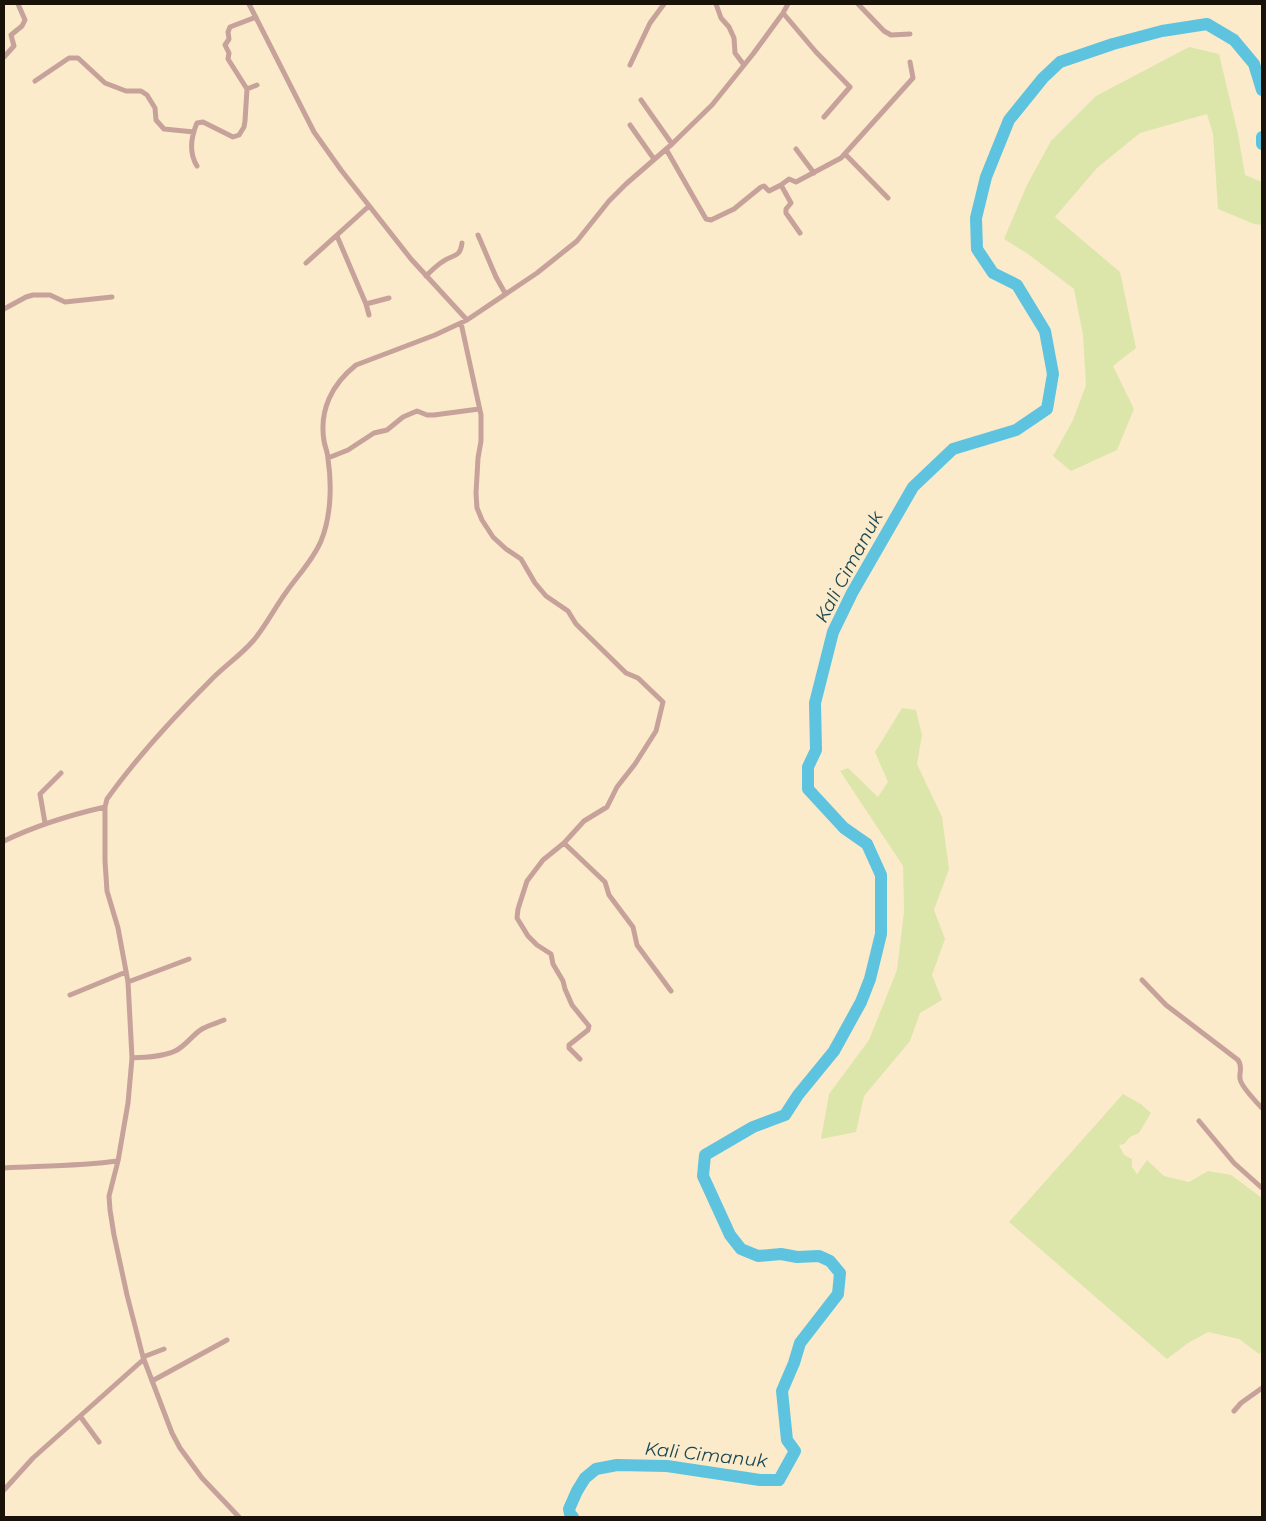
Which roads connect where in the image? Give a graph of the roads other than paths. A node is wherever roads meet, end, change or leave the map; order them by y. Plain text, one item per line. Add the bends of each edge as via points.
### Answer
1 (18, 4) edge
2 (249, 4) edge
3 (664, 4) edge
4 (716, 4) edge
5 (788, 4) edge
6 (858, 4) edge
7 (783, 13) junction
8 (256, 17) junction
9 (910, 34) dead end
10 (4, 57) edge
11 (910, 62) dead end
12 (630, 65) dead end
13 (744, 65) junction
14 (35, 81) dead end
15 (257, 85) dead end
16 (247, 90) junction
17 (641, 100) dead end
18 (824, 117) dead end
19 (630, 126) dead end
20 (194, 132) junction
21 (672, 144) junction
22 (666, 148) junction
23 (796, 149) dead end
24 (845, 154) junction
25 (654, 159) junction
26 (197, 166) dead end
27 (814, 173) junction
28 (781, 185) junction
29 (888, 198) dead end
30 (369, 206) junction
31 (800, 233) dead end
32 (478, 235) dead end
33 (337, 236) junction
34 (462, 243) dead end
35 (306, 263) dead end
36 (426, 276) junction
37 (505, 293) junction
38 (112, 297) dead end
39 (390, 298) dead end
40 (366, 304) junction
41 (4, 309) edge
42 (369, 315) dead end
43 (467, 320) junction
44 (461, 323) junction
45 (480, 409) junction
46 (328, 458) junction
47 (61, 773) dead end
48 (105, 807) junction
49 (45, 823) junction
50 (4, 841) edge
51 (564, 843) junction
52 (189, 959) dead end
53 (126, 972) junction
54 (1142, 980) dead end
55 (128, 982) junction
56 (671, 991) dead end
57 (70, 994) dead end
58 (224, 1020) dead end
59 (132, 1058) junction
60 (580, 1059) dead end
61 (1262, 1108) edge
62 (1199, 1121) dead end
63 (118, 1161) junction
64 (4, 1168) edge
65 (1262, 1188) edge
66 (227, 1340) dead end
67 (164, 1348) dead end
68 (143, 1356) junction
69 (152, 1381) junction
70 (1262, 1388) edge
71 (1234, 1411) dead end
72 (80, 1416) junction
73 (98, 1442) dead end
74 (4, 1490) edge
75 (239, 1517) edge

1 - 10 street via 25,17 24,23 12,33 14,46
2 - 8 street
3 - 12 street via 650,23
4 - 13 street via 734,38 735,54
5 - 7 street
6 - 9 street via 884,31 891,35
7 - 13 street
7 - 18 street via 850,87
8 - 16 street via 230,27 230,39 225,45 230,53 228,59
8 - 30 street via 314,132
11 - 24 street via 913,78
13 - 21 street via 712,105
14 - 20 street via 69,58 78,58 104,83 147,95 155,108 156,120 164,129
15 - 16 street
16 - 20 street via 244,127 238,135 226,135 201,121
17 - 21 street
19 - 25 street
20 - 26 street via 191,152
21 - 22 street
22 - 25 street
22 - 28 street via 709,220 734,208 761,187 769,191
23 - 27 street
24 - 27 street
24 - 29 street
25 - 37 street via 609,201 577,241
27 - 28 street via 796,182 789,179
28 - 31 street via 791,203 786,213
30 - 33 street
30 - 36 street
32 - 37 street
33 - 35 street
33 - 40 street
34 - 36 street via 457,255 444,260
36 - 43 street
37 - 43 street
38 - 41 street via 65,302 50,295 33,295
39 - 40 street
40 - 42 street
43 - 44 street
44 - 45 street
44 - 46 street via 356,365 348,372 326,405 323,426
45 - 46 street via 427,415 417,411 387,430 374,433 348,450
45 - 51 street via 482,426 476,493 479,513 493,537 521,559 541,591 565,608 626,673 638,678 662,700 663,708 656,731 617,786 607,807 584,821
46 - 48 street via 330,491 326,522 315,555 254,640 160,733 107,799
47 - 49 street via 40,794
48 - 49 street
48 - 53 street via 107,890
49 - 50 street
51 - 56 street via 605,882 609,895 633,927 638,945
51 - 60 street via 543,860 527,881 517,918 537,946 551,954 572,1005 589,1026 569,1045
52 - 55 street
53 - 55 street
53 - 57 street
54 - 61 street via 1166,1005 1238,1060 1242,1084
55 - 59 street
58 - 59 street via 202,1029 173,1052
59 - 63 street
62 - 65 street via 1234,1163
63 - 64 street
63 - 68 street via 109,1196 110,1210
66 - 69 street
67 - 68 street
68 - 69 street
68 - 72 street
69 - 75 street via 180,1448 202,1478
70 - 71 street via 1241,1402
72 - 73 street
72 - 74 street via 33,1458

